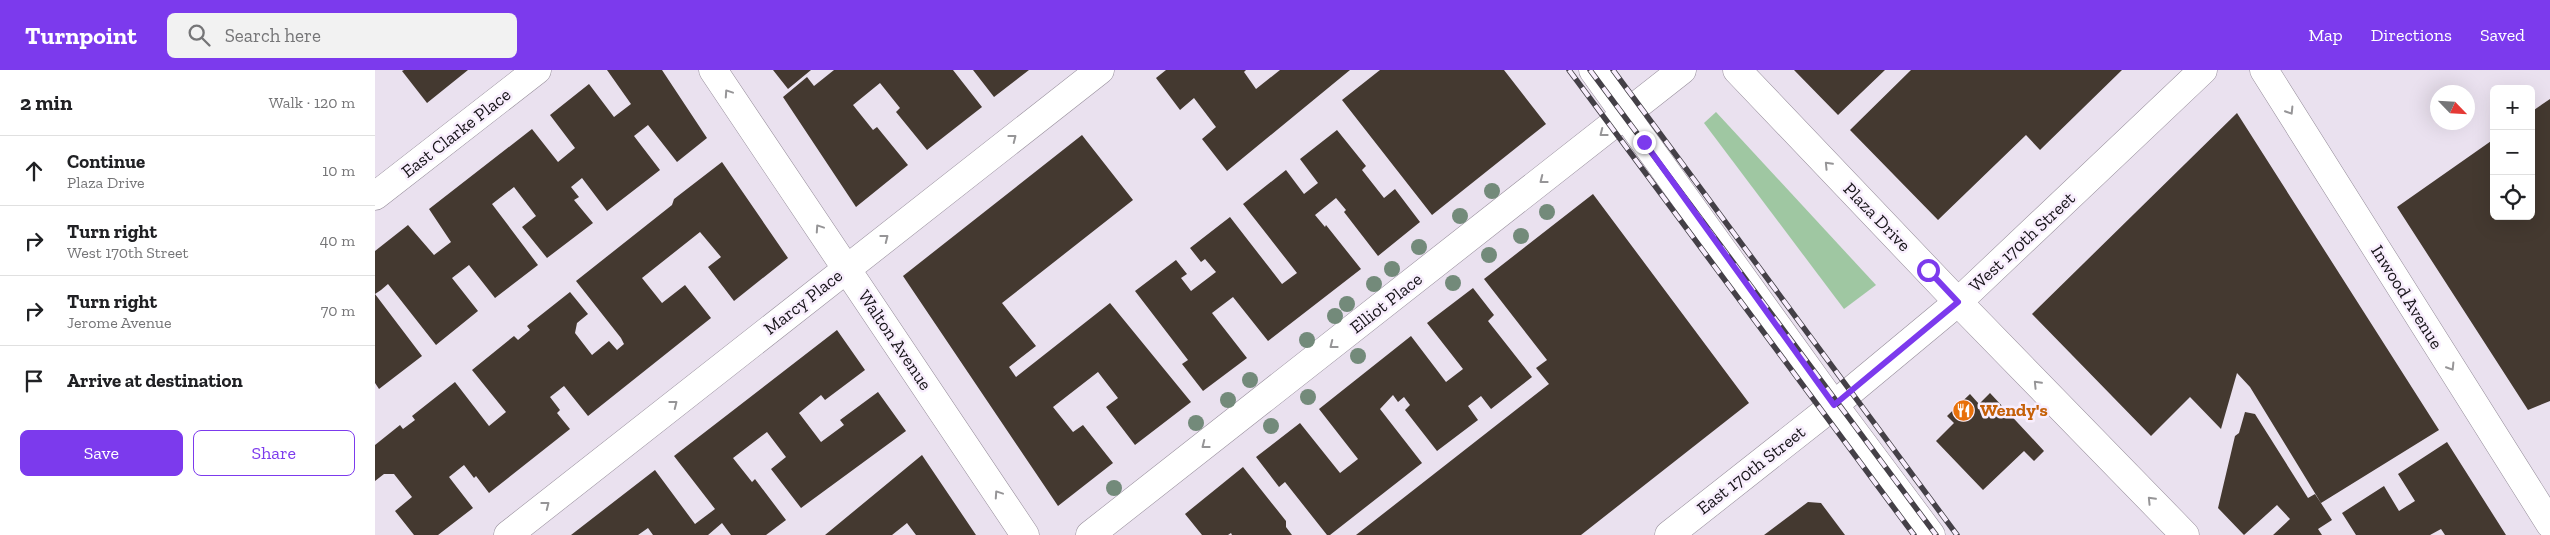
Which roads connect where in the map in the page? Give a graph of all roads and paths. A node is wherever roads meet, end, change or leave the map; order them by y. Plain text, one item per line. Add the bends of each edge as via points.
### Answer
1 (537, 70) edge
2 (713, 70) edge
3 (1100, 70) edge
4 (1593, 70) edge
5 (1682, 70) edge
6 (1737, 70) edge
7 (2203, 70) edge
8 (2264, 70) edge
9 (1626, 115) junction
10 (375, 196) edge
11 (847, 268) junction
12 (1958, 302) junction
13 (1834, 405) junction
14 (2550, 524) edge
15 (508, 535) edge
16 (1025, 535) edge
17 (1090, 535) edge
18 (1669, 535) edge
19 (1931, 535) edge
20 (2185, 535) edge

1 - 10 street, East Clarke Place
11 -> 2 street, Walton Avenue
11 -> 3 street, Marcy Place
4 - 9 street
5 - 9 street, Elliot Place
12 -> 6 street, Plaza Drive
7 - 12 street, West 170th Street
8 -> 14 street, Inwood Avenue
9 - 13 street
9 -> 17 street, Elliot Place
15 -> 11 street, Marcy Place
16 -> 11 street, Walton Avenue
12 - 13 street, West 170th Street
20 -> 12 street, Plaza Drive
13 - 18 street, East 170th Street
13 - 19 street

